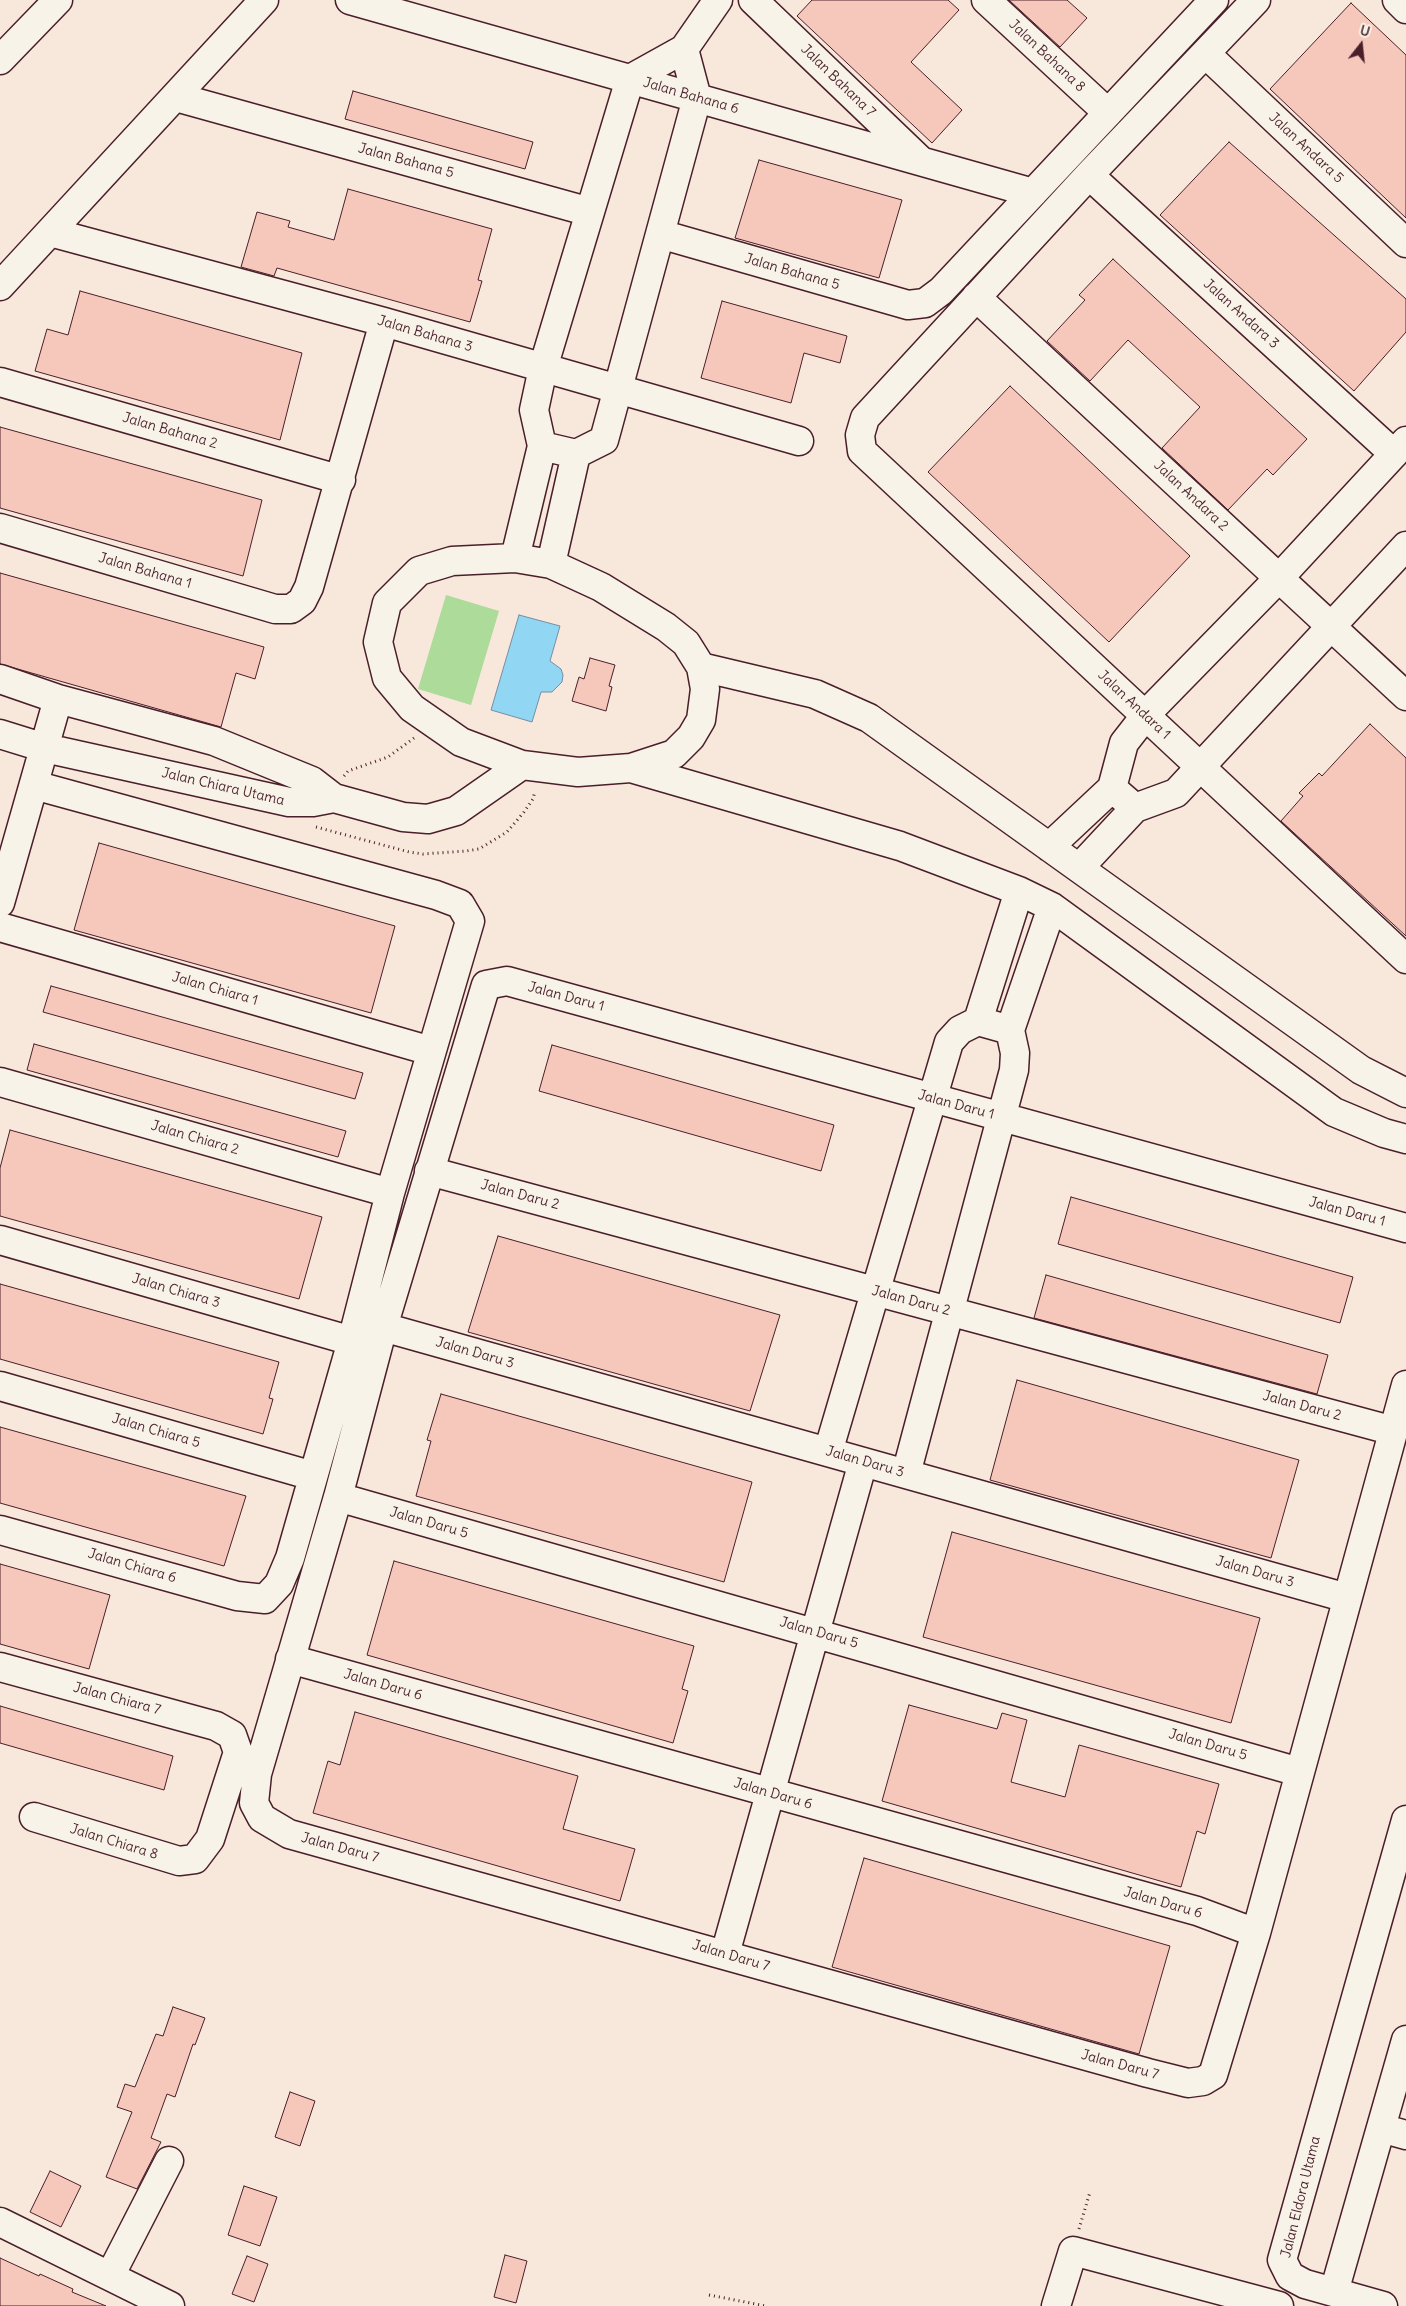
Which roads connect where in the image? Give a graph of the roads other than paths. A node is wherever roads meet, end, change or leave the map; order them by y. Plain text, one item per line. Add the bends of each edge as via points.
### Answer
1 (58, 0) edge
2 (264, 0) edge
3 (350, 0) edge
4 (718, 0) edge
5 (753, 0) edge
6 (986, 0) edge
7 (1256, 0) edge
8 (1397, 0) edge
9 (1199, 6) edge
10 (1406, 9) edge
11 (684, 49) junction
12 (1206, 54) junction
13 (0, 60) edge
14 (630, 79) junction
15 (176, 97) junction
16 (697, 98) junction
17 (1108, 113) junction
18 (922, 162) junction
19 (1089, 175) junction
20 (1033, 193) junction
21 (590, 212) junction
22 (50, 232) junction
23 (660, 234) junction
24 (1406, 242) edge
25 (0, 286) edge
26 (976, 297) junction
27 (384, 322) junction
28 (544, 368) junction
29 (0, 382) edge
30 (618, 389) junction
31 (799, 441) dead end
32 (542, 446) junction
33 (1400, 447) edge
34 (576, 454) junction
35 (341, 480) junction
36 (0, 528) edge
37 (1406, 546) edge
38 (515, 558) junction
39 (550, 564) junction
40 (1279, 578) junction
41 (1331, 626) junction
42 (701, 667) junction
43 (0, 679) edge
44 (1406, 696) edge
45 (58, 699) junction
46 (1146, 716) junction
47 (0, 734) edge
48 (45, 748) junction
49 (247, 754) junction
50 (522, 765) junction
51 (1200, 767) junction
52 (631, 768) junction
53 (34, 785) junction
54 (233, 788) junction
55 (1112, 788) junction
56 (334, 798) junction
57 (1135, 808) junction
58 (1049, 847) junction
59 (1080, 868) junction
60 (1019, 891) junction
61 (0, 903) edge
62 (1052, 907) junction
63 (0, 927) edge
64 (1406, 959) edge
65 (978, 1020) junction
66 (1010, 1030) junction
67 (431, 1051) junction
68 (0, 1082) edge
69 (1406, 1093) edge
70 (932, 1098) junction
71 (1002, 1117) junction
72 (1406, 1139) edge
73 (429, 1171) junction
74 (390, 1193) junction
75 (1406, 1228) edge
76 (0, 1240) edge
77 (876, 1291) junction
78 (950, 1311) junction
79 (383, 1327) junction
80 (352, 1341) junction
81 (1406, 1385) edge
82 (0, 1386) edge
83 (1394, 1430) junction
84 (828, 1452) junction
85 (863, 1462) junction
86 (906, 1474) junction
87 (313, 1476) junction
88 (338, 1497) junction
89 (0, 1530) edge
90 (1347, 1598) junction
91 (815, 1632) junction
92 (290, 1659) junction
93 (0, 1668) edge
94 (1299, 1772) junction
95 (770, 1793) junction
96 (34, 1818) dead end
97 (1406, 1820) edge
98 (195, 1859) joint
99 (1256, 1933) junction
100 (724, 1954) junction
101 (1406, 2040) edge
102 (1393, 2131) edge
103 (169, 2161) dead end
104 (0, 2222) edge
105 (110, 2276) junction
106 (1334, 2292) junction
107 (170, 2306) edge
108 (1056, 2306) edge
109 (1279, 2306) edge
110 (1384, 2306) edge

1 - 13 street
2 - 15 street
3 - 14 street, Jalan Bahana 6
4 - 11 street
5 - 18 street, Jalan Bahana 7
6 - 17 street, Jalan Bahana 8
7 - 12 street
8 - 10 street
9 - 17 street
11 - 14 street
11 - 16 street
12 - 19 street
12 - 24 street, Jalan Andara 5
14 - 16 street, Jalan Bahana 6
14 - 21 street
15 - 21 street, Jalan Bahana 5
15 - 22 street
16 - 18 street, Jalan Bahana 6
16 - 23 street
17 - 20 street
18 - 20 street, Jalan Bahana 6
19 - 26 street
19 - 33 street, Jalan Andara 3
20 - 23 street, Jalan Bahana 5 via 941,291 926,303 908,305
21 - 28 street
22 - 25 street
22 - 27 street, Jalan Bahana 3
23 - 30 street
26 - 40 street, Jalan Andara 2
26 - 46 street, Jalan Andara 1 via 864,418 860,435 862,451
27 - 28 street, Jalan Bahana 3
27 - 35 street
28 - 30 street, Jalan Bahana 3
28 - 32 street via 534,410
29 - 35 street, Jalan Bahana 2
30 - 31 street, Jalan Bahana 3
30 - 34 street via 604,440
32 - 34 street
32 - 38 street
33 - 40 street
34 - 39 street
35 - 36 street, Jalan Bahana 1 via 309,587 302,600 291,608 275,609
37 - 41 street
38 - 39 street
38 - 50 street via 452,561 419,571 388,603 378,642 387,678 412,708 461,742
39 - 42 street via 601,587 666,627 686,643
40 - 41 street, Jalan Andara 2
40 - 46 street
41 - 44 street, Jalan Andara 2
41 - 51 street
42 - 52 street via 706,689 701,720 691,737 674,754
42 - 58 street via 815,694 869,718
43 - 45 street
45 - 48 street
45 - 49 street via 214,741
46 - 51 street, Jalan Andara 1
46 - 55 street via 1124,743
47 - 48 street, Jalan Chiara Utama
48 - 53 street
48 - 54 street, Jalan Chiara Utama
49 - 54 street via 249,772 246,780
49 - 56 street via 312,781
50 - 52 street via 578,772
50 - 56 street via 456,811 428,819 403,816
51 - 57 street via 1176,792
51 - 64 street, Jalan Andara 1
52 - 60 street via 900,846
53 - 61 street
53 - 67 street via 460,904 470,922
54 - 56 street, Jalan Chiara Utama via 289,802
55 - 57 street
55 - 58 street
57 - 59 street
58 - 59 street
59 - 69 street via 1361,1070
60 - 62 street
60 - 65 street
62 - 66 street
62 - 72 street via 1334,1112
63 - 67 street, Jalan Chiara 1
65 - 66 street
65 - 70 street via 960,1030 949,1042
66 - 71 street via 1015,1053 1014,1070
67 - 74 street
68 - 74 street, Jalan Chiara 2
70 - 71 street, Jalan Daru 1
70 - 73 street, Jalan Daru 1 via 507,981 486,985
70 - 77 street
71 - 75 street, Jalan Daru 1
71 - 78 street
73 - 77 street, Jalan Daru 2
73 - 79 street
74 - 80 street
76 - 80 street, Jalan Chiara 3
77 - 78 street, Jalan Daru 2
77 - 84 street
78 - 83 street, Jalan Daru 2
78 - 86 street
79 - 84 street, Jalan Daru 3
79 - 88 street
80 - 87 street
81 - 83 street
82 - 87 street, Jalan Chiara 5
83 - 90 street
84 - 85 street, Jalan Daru 3
85 - 86 street, Jalan Daru 3
85 - 91 street
86 - 90 street, Jalan Daru 3
87 - 89 street, Jalan Chiara 6 via 290,1558 279,1584 265,1599 237,1596
88 - 91 street, Jalan Daru 5
88 - 92 street
90 - 94 street
91 - 94 street, Jalan Daru 5
91 - 95 street
92 - 95 street, Jalan Daru 6
92 - 100 street, Jalan Daru 7 via 258,1774 254,1803 262,1818 289,1834
93 - 98 street, Jalan Chiara 7 via 216,1726 232,1735 238,1752 210,1839
94 - 99 street
95 - 99 street, Jalan Daru 6 via 1197,1912
95 - 100 street
96 - 98 street, Jalan Chiara 8 via 179,1861
97 - 106 street, Jalan Eldora Utama via 1282,2260 1290,2276 1304,2284
99 - 100 street, Jalan Daru 7 via 1213,2075 1188,2083
101 - 102 street
102 - 106 street
103 - 105 street
104 - 105 street
105 - 107 street
106 - 110 street, Jalan Eldora Utama
108 - 109 street via 1073,2251

